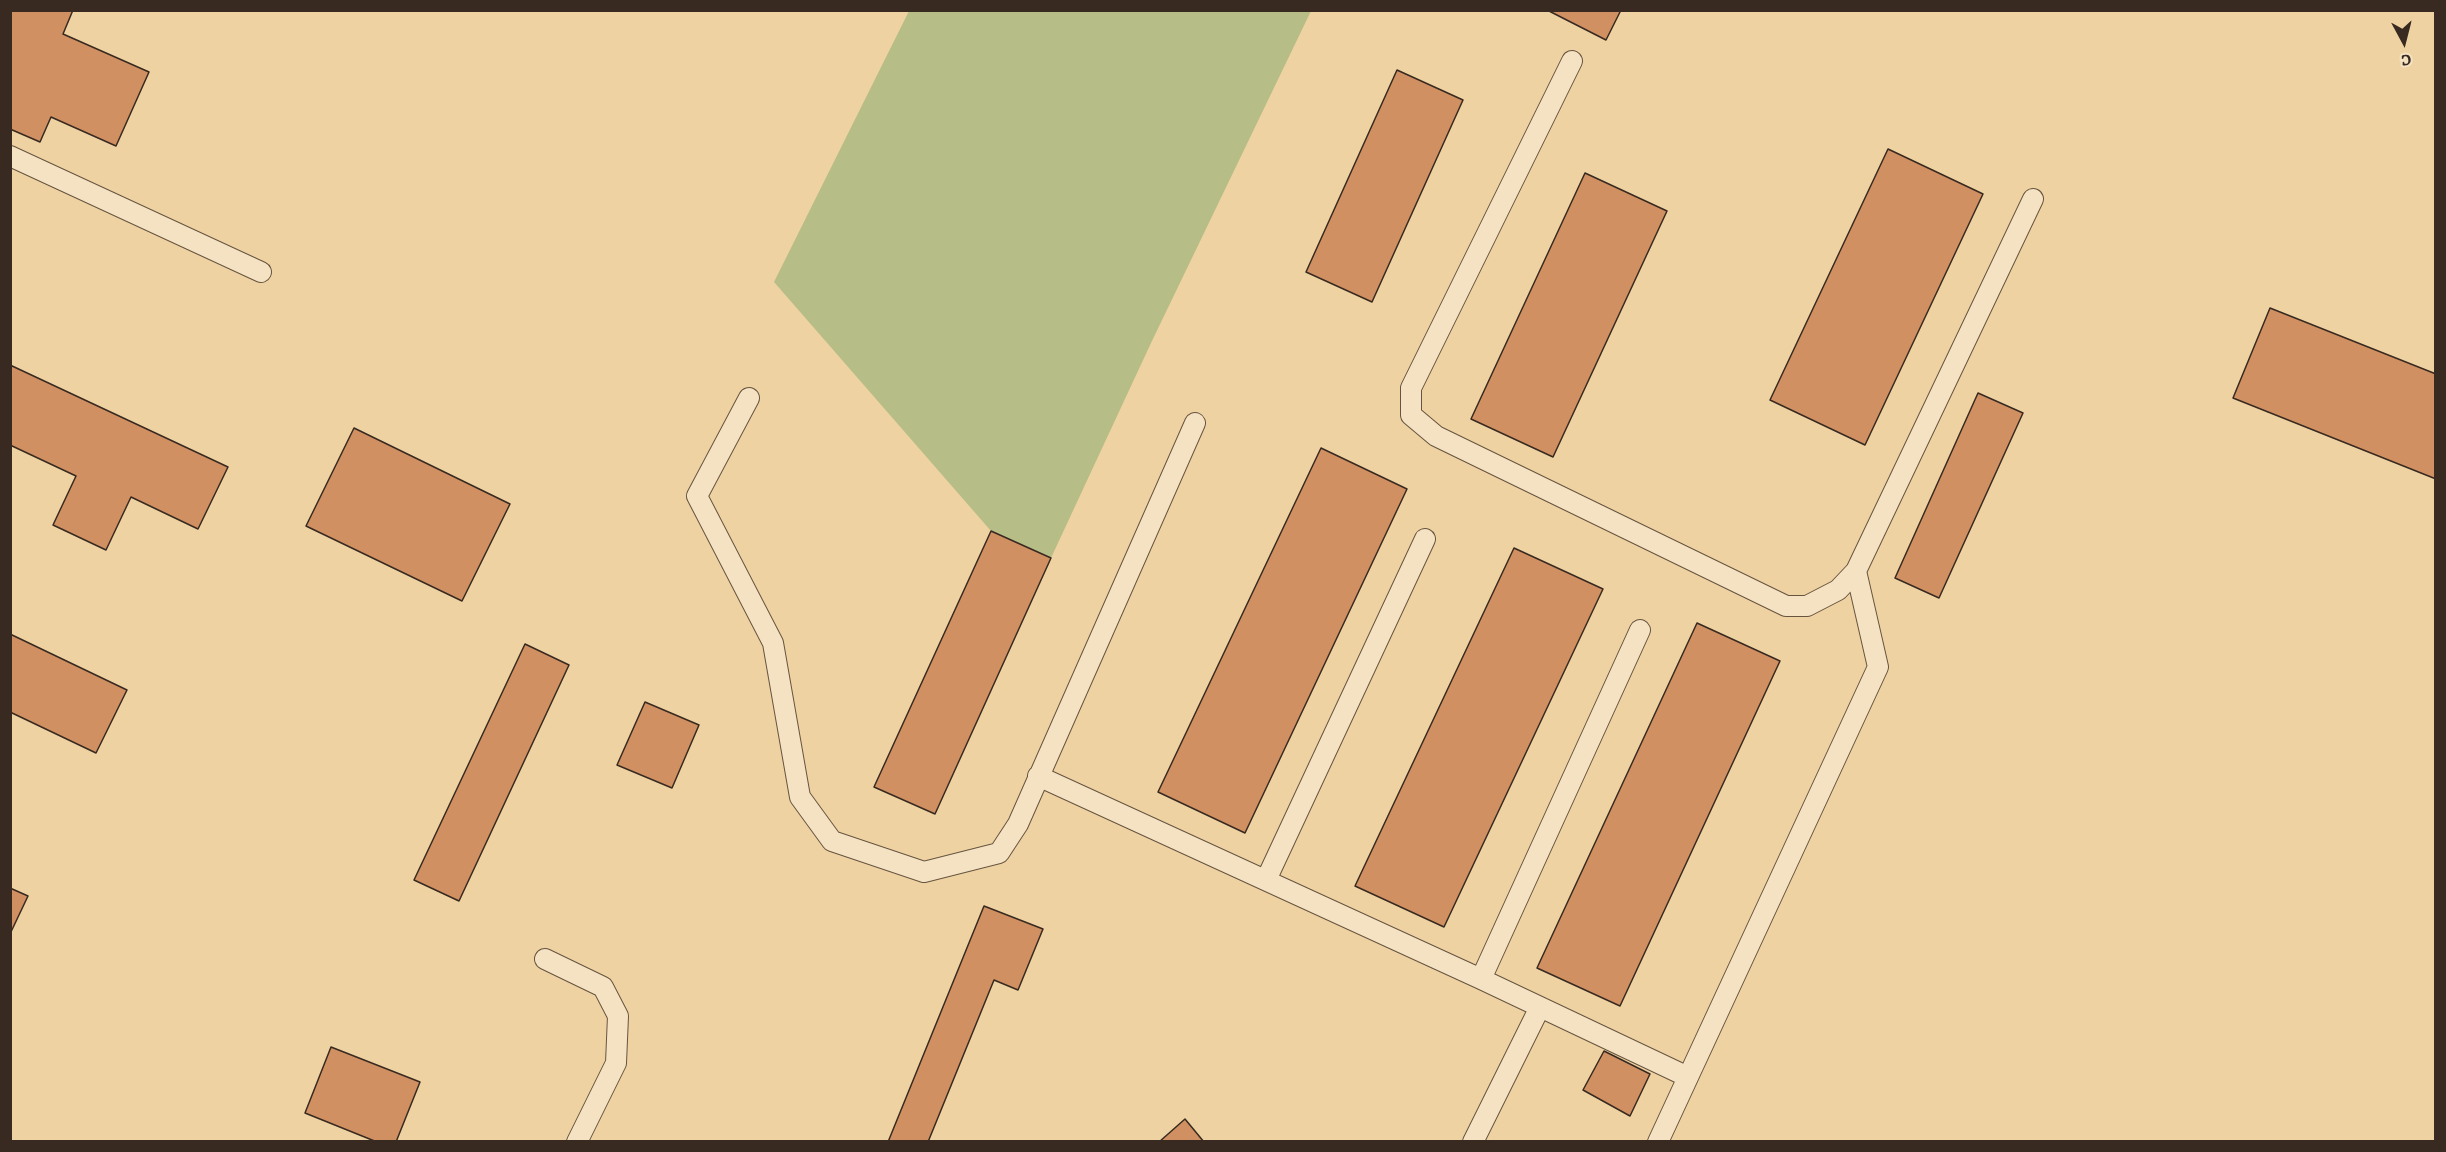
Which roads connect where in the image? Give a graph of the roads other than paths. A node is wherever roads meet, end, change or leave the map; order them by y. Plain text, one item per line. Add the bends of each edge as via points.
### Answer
1 (1572, 61) dead end
2 (10, 156) edge
3 (2033, 199) dead end
4 (261, 272) dead end
5 (749, 398) dead end
6 (1195, 423) dead end
7 (1425, 539) dead end
8 (1856, 571) junction
9 (1640, 630) dead end
10 (1038, 776) junction
11 (1266, 880) junction
12 (544, 958) dead end
13 (1481, 979) junction
14 (1540, 1007) junction
15 (1688, 1077) junction
16 (576, 1142) edge
17 (1473, 1142) edge
18 (1658, 1142) edge

1 - 8 lane via 1411,388 1411,415 1436,436 1786,606 1807,606 1838,590
2 - 4 lane
3 - 8 lane
5 - 10 lane via 697,496 773,643 800,797 832,841 924,872 999,853 1018,824
6 - 10 lane
7 - 11 lane
8 - 15 lane via 1878,667
9 - 13 lane
10 - 11 lane
11 - 13 lane
12 - 16 lane via 603,987 618,1016 616,1063
13 - 14 lane
14 - 15 lane
14 - 17 lane
15 - 18 lane

